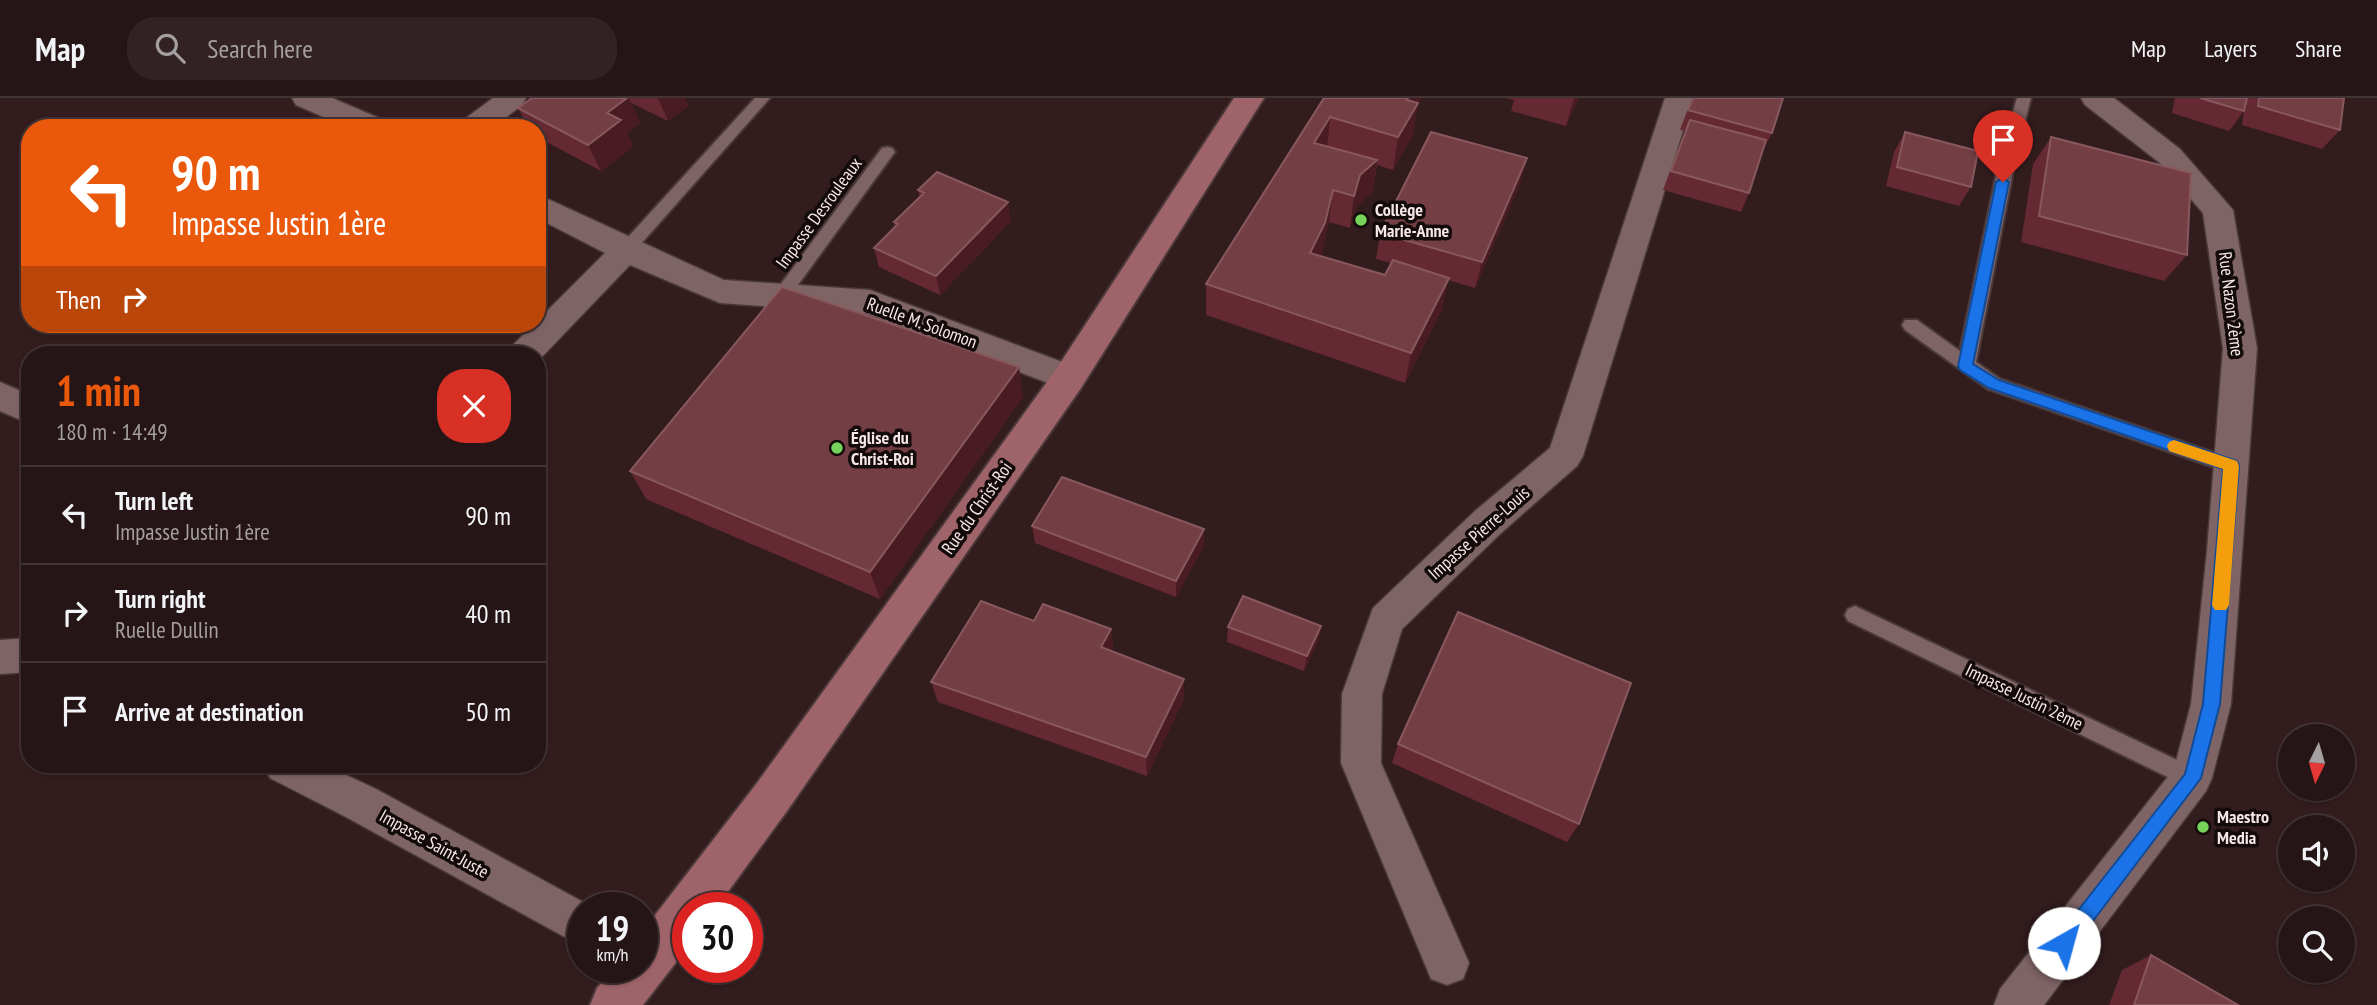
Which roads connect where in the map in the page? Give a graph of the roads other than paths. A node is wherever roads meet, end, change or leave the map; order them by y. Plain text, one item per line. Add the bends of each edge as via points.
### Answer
1 (306, 98) edge
2 (512, 98) edge
3 (763, 98) edge
4 (1249, 98) edge
5 (1679, 98) edge
6 (2024, 98) edge
7 (2095, 98) edge
8 (355, 119) edge
9 (484, 119) edge
10 (887, 152) dead end
11 (546, 210) edge
12 (626, 250) junction
13 (781, 296) junction
14 (1911, 325) dead end
15 (546, 332) edge
16 (545, 333) edge
17 (533, 346) edge
18 (1966, 366) junction
19 (1069, 377) junction
20 (0, 395) edge
21 (21, 406) edge
22 (2231, 466) junction
23 (1855, 615) dead end
24 (21, 656) edge
25 (0, 657) edge
26 (300, 773) edge
27 (2192, 778) junction
28 (701, 892) edge
29 (567, 917) edge
30 (672, 928) edge
31 (658, 945) edge
32 (1447, 963) dead end
33 (629, 983) edge
34 (614, 1005) edge
35 (2016, 1005) edge

1 - 8 street
2 - 9 street
3 - 12 lane
4 - 19 street, Rue du Christ-Roi
5 - 32 street, Impasse Pierre-Louis via 1565,456 1386,620 1363,694 1361,762
6 - 18 lane
7 - 22 street, Rue Nazon 2ème via 2170,156 2218,210 2240,348
10 - 13 lane, Impasse Desrouleaux
11 - 12 street, Ruelle M. Solomon
12 - 13 street, Ruelle M. Solomon via 720,291
12 - 15 street
13 - 19 street, Ruelle M. Solomon via 870,302
14 - 18 lane
16 - 17 street
18 - 22 lane via 1994,384
19 - 28 street, Rue du Christ-Roi
20 - 21 street
22 - 27 street, Rue Nazon 2ème via 2211,704
23 - 27 lane, Impasse Justin 2ème
24 - 25 street
26 - 29 street, Impasse Saint-Juste
27 - 35 street, Rue Nazon 2ème
30 - 31 street, Rue du Christ-Roi
33 - 34 street, Rue du Christ-Roi

